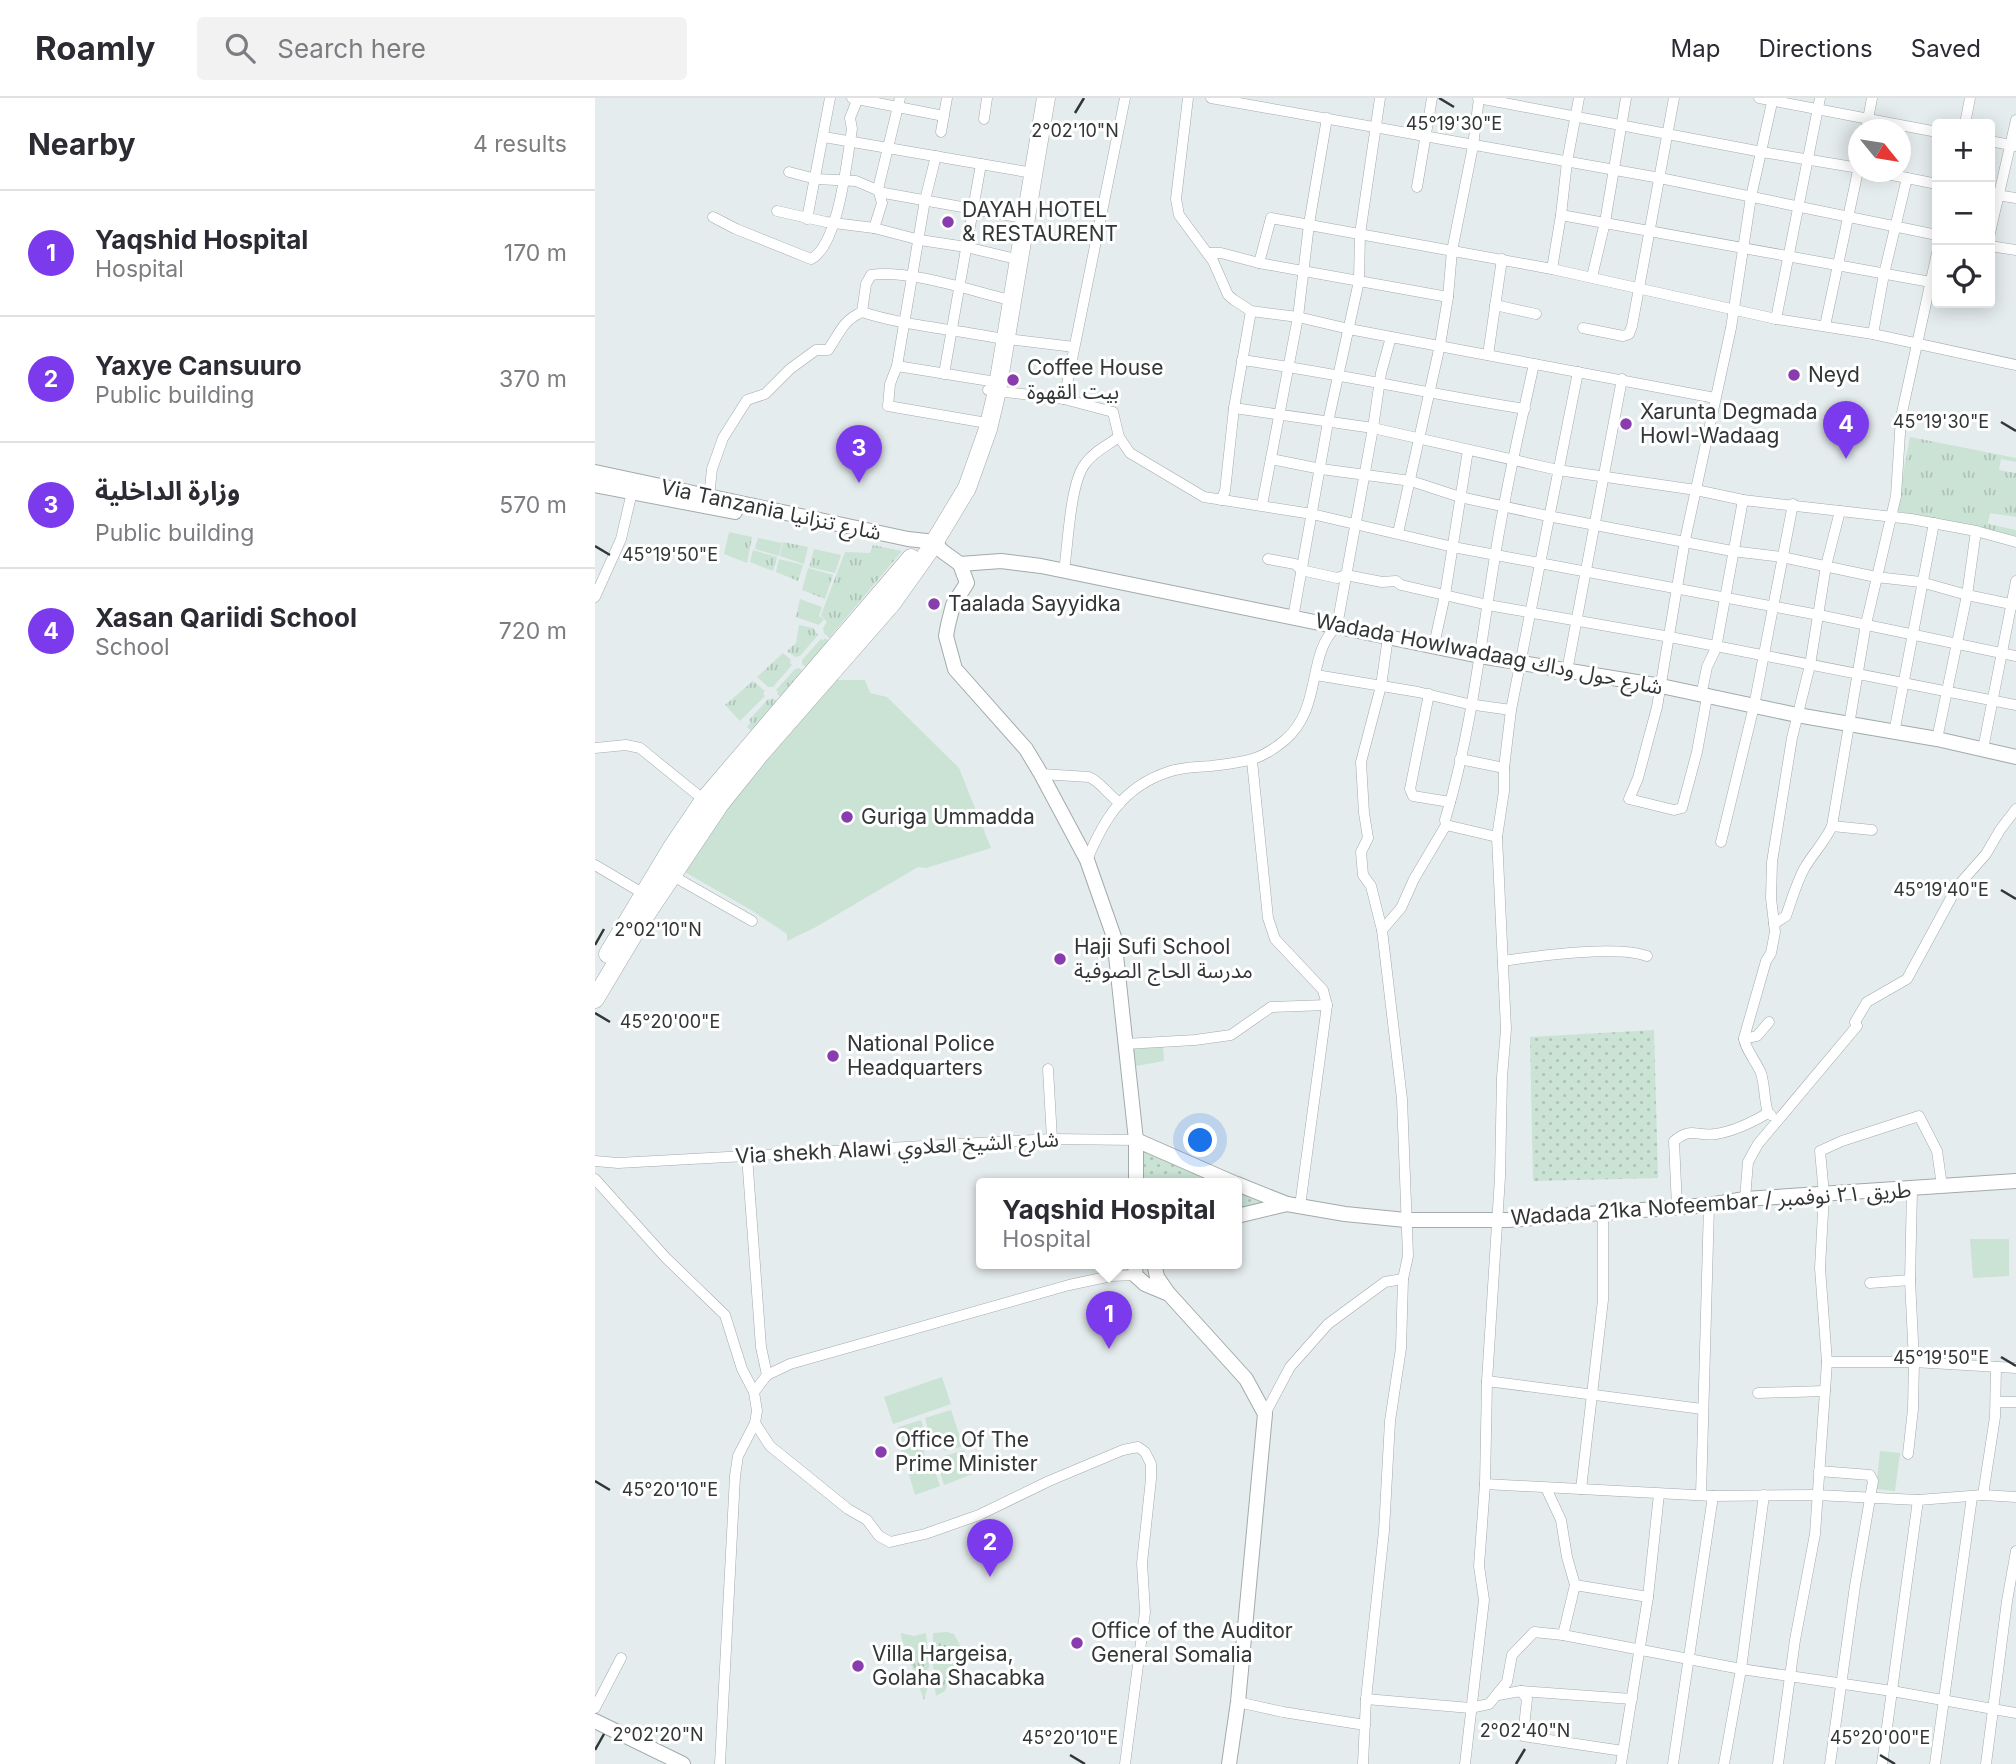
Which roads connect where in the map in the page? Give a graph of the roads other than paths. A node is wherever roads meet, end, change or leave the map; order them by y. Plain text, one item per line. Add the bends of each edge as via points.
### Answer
1 (830, 98) edge
2 (856, 98) edge
3 (947, 98) edge
4 (988, 98) edge
5 (1038, 98) edge
6 (1046, 98) edge
7 (1125, 98) edge
8 (1188, 98) edge
9 (1211, 98) edge
10 (1285, 98) edge
11 (1380, 98) edge
12 (1432, 98) edge
13 (1478, 98) edge
14 (1579, 98) edge
15 (1626, 98) edge
16 (1674, 98) edge
17 (1759, 98) edge
18 (1820, 98) edge
19 (1872, 98) edge
20 (1970, 98) edge
21 (1773, 99) edge
22 (899, 102) edge
23 (1818, 110) junction
24 (1283, 111) junction
25 (944, 116) junction
26 (1577, 116) junction
27 (1327, 118) junction
28 (984, 119) dead end
29 (1848, 119) edge
30 (1868, 119) edge
31 (1966, 119) edge
32 (2016, 120) edge
33 (1621, 124) junction
34 (1376, 127) junction
35 (1911, 129) edge
36 (941, 132) dead end
37 (1932, 132) edge
38 (1668, 133) junction
39 (1426, 135) junction
40 (824, 137) junction
41 (1995, 142) edge
42 (849, 143) junction
43 (1473, 146) junction
44 (2014, 146) edge
45 (888, 148) junction
46 (1762, 152) junction
47 (936, 156) junction
48 (1809, 159) junction
49 (1567, 162) junction
50 (981, 164) junction
51 (1848, 165) edge
52 (1612, 170) junction
53 (789, 172) dead end
54 (1030, 173) junction
55 (1660, 178) junction
56 (816, 179) junction
57 (1911, 179) edge
58 (842, 181) junction
59 (1855, 182) edge
60 (1906, 182) edge
61 (1932, 183) edge
62 (1417, 187) dead end
63 (878, 189) junction
64 (1995, 190) edge
65 (1995, 195) edge
66 (1751, 197) junction
67 (2016, 198) edge
68 (925, 201) junction
69 (1798, 207) junction
70 (973, 210) junction
71 (777, 211) dead end
72 (1561, 215) junction
73 (713, 217) dead end
74 (1018, 217) junction
75 (1847, 218) junction
76 (807, 219) junction
77 (834, 222) junction
78 (1605, 222) junction
79 (1309, 224) junction
80 (1895, 227) junction
81 (874, 229) junction
82 (1650, 231) junction
83 (1360, 234) junction
84 (1932, 234) edge
85 (920, 240) junction
86 (966, 247) junction
87 (1995, 247) edge
88 (1744, 248) junction
89 (2016, 250) edge
90 (1452, 251) junction
91 (1208, 253) junction
92 (1788, 257) junction
93 (1012, 258) junction
94 (1502, 259) junction
95 (1259, 263) junction
96 (1836, 265) junction
97 (1552, 269) junction
98 (1305, 270) junction
99 (1884, 274) junction
100 (1592, 277) junction
101 (913, 278) junction
102 (1359, 281) junction
103 (1932, 283) edge
104 (959, 288) junction
105 (1639, 288) junction
106 (1932, 290) edge
107 (1448, 297) junction
108 (1006, 299) junction
109 (1495, 305) junction
110 (1733, 308) junction
111 (1251, 311) junction
112 (862, 312) junction
113 (1536, 314) dead end
114 (1298, 317) junction
115 (1776, 319) junction
116 (905, 322) junction
117 (1825, 326) junction
118 (952, 328) junction
119 (1583, 328) dead end
120 (1349, 329) junction
121 (1873, 334) junction
122 (1391, 337) junction
123 (1002, 338) junction
124 (1440, 345) junction
125 (1916, 345) junction
126 (1074, 347) junction
127 (1488, 355) junction
128 (1242, 360) junction
129 (2015, 361) edge
130 (1534, 364) junction
131 (897, 366) junction
132 (1290, 367) junction
133 (1578, 372) junction
134 (944, 374) junction
135 (1339, 378) junction
136 (1622, 379) junction
137 (1380, 384) junction
138 (991, 387) junction
139 (1430, 394) junction
140 (1715, 398) junction
141 (1064, 399) junction
142 (1234, 408) junction
143 (1525, 409) junction
144 (1280, 413) junction
145 (981, 422) junction
146 (1328, 422) junction
147 (1373, 428) junction
148 (1119, 437) junction
149 (1420, 438) junction
150 (1468, 450) junction
151 (1271, 459) junction
152 (1513, 460) junction
153 (1321, 469) junction
154 (1558, 470) junction
155 (595, 472) edge
156 (1365, 474) junction
157 (1604, 477) junction
158 (1411, 481) junction
159 (595, 485) edge
160 (1696, 490) junction
161 (632, 492) junction
162 (709, 496) junction
163 (685, 497) junction
164 (1460, 497) junction
165 (1221, 500) junction
166 (1743, 500) junction
167 (1793, 504) junction
168 (1262, 505) junction
169 (1504, 505) junction
170 (1840, 511) junction
171 (1312, 514) junction
172 (1548, 516) junction
173 (1890, 516) junction
174 (1355, 523) junction
175 (1934, 523) junction
176 (1595, 524) junction
177 (1976, 531) junction
178 (1398, 533) junction
179 (1685, 540) junction
180 (2016, 542) edge
181 (930, 547) junction
182 (1453, 547) junction
183 (1733, 551) junction
184 (1496, 555) junction
185 (1782, 557) junction
186 (1268, 559) dead end
187 (960, 564) junction
188 (1539, 564) junction
189 (1826, 566) junction
190 (1301, 570) junction
191 (1064, 571) junction
192 (1587, 572) junction
193 (1346, 575) junction
194 (1877, 577) junction
195 (2016, 581) edge
196 (1921, 582) junction
197 (1677, 588) junction
198 (1445, 595) junction
199 (1967, 595) junction
200 (595, 597) edge
201 (1724, 597) junction
202 (2013, 605) edge
203 (1488, 606) junction
204 (1773, 607) junction
205 (1529, 614) junction
206 (1819, 615) junction
207 (1293, 618) junction
208 (1576, 622) junction
209 (1866, 624) junction
210 (1338, 626) junction
211 (1912, 633) junction
212 (1388, 637) junction
213 (1670, 637) junction
214 (1957, 642) junction
215 (1434, 645) junction
216 (1716, 648) junction
217 (2002, 652) junction
218 (838, 654) junction
219 (1480, 656) junction
220 (1764, 656) junction
221 (2016, 656) edge
222 (1521, 663) junction
223 (1810, 665) junction
224 (1567, 671) junction
225 (1859, 674) junction
226 (1316, 675) junction
227 (1903, 682) junction
228 (1381, 685) junction
229 (1661, 686) junction
230 (1947, 691) junction
231 (1429, 694) junction
232 (1707, 697) junction
233 (1993, 700) junction
234 (1471, 704) junction
235 (2016, 705) edge
236 (1753, 706) junction
237 (1511, 710) junction
238 (1797, 715) junction
239 (1848, 724) junction
240 (1894, 733) junction
241 (1937, 739) junction
242 (595, 748) edge
243 (1983, 749) junction
244 (2016, 757) edge
245 (1460, 759) junction
246 (1252, 761) junction
247 (1504, 768) junction
248 (1041, 774) junction
249 (704, 800) junction
250 (1450, 802) junction
251 (1119, 803) junction
252 (2016, 809) edge
253 (1447, 825) junction
254 (1832, 826) junction
255 (1872, 830) dead end
256 (1497, 837) junction
257 (1721, 842) dead end
258 (681, 848) junction
259 (1087, 860) junction
260 (595, 866) edge
261 (673, 876) junction
262 (644, 894) junction
263 (752, 921) dead end
264 (1775, 924) junction
265 (1382, 930) junction
266 (1647, 957) dead end
267 (1503, 961) junction
268 (595, 977) edge
269 (595, 999) edge
270 (1327, 1005) junction
271 (1769, 1022) dead end
272 (1744, 1040) junction
273 (1125, 1044) junction
274 (1048, 1069) dead end
275 (1768, 1113) junction
276 (1777, 1120) junction
277 (1052, 1139) junction
278 (1136, 1140) junction
279 (747, 1156) junction
280 (595, 1161) edge
281 (1136, 1178) edge
282 (1223, 1178) edge
283 (595, 1179) edge
284 (2016, 1181) edge
285 (1242, 1186) edge
286 (1942, 1186) junction
287 (1912, 1190) junction
288 (1824, 1194) junction
289 (1745, 1199) junction
290 (1294, 1205) junction
291 (1709, 1205) junction
292 (1677, 1207) junction
293 (1603, 1212) junction
294 (1242, 1215) edge
295 (1497, 1219) junction
296 (1406, 1220) junction
297 (1135, 1269) edge
298 (1155, 1269) edge
299 (1403, 1279) junction
300 (1910, 1280) junction
301 (1870, 1283) dead end
302 (1169, 1294) junction
303 (1827, 1362) junction
304 (1914, 1362) junction
305 (1996, 1367) junction
306 (2016, 1368) edge
307 (767, 1375) junction
308 (1487, 1381) junction
309 (1825, 1391) junction
310 (754, 1392) junction
311 (1758, 1393) dead end
312 (1593, 1396) junction
313 (1996, 1402) junction
314 (2016, 1402) edge
315 (1702, 1409) junction
316 (1265, 1414) junction
317 (755, 1423) junction
318 (1908, 1454) dead end
319 (1819, 1471) junction
320 (1485, 1484) junction
321 (1546, 1488) junction
322 (1581, 1489) junction
323 (1660, 1494) junction
324 (1707, 1495) junction
325 (1764, 1495) junction
326 (1816, 1495) junction
327 (1977, 1496) junction
328 (1872, 1497) junction
329 (2016, 1497) edge
330 (1918, 1500) junction
331 (2016, 1551) edge
332 (1575, 1585) junction
333 (1648, 1597) junction
334 (1563, 1635) junction
335 (1640, 1649) junction
336 (621, 1658) dead end
337 (1689, 1658) junction
338 (1741, 1669) junction
339 (1790, 1676) junction
340 (1842, 1685) junction
341 (1521, 1691) junction
342 (1892, 1691) junction
343 (1497, 1695) junction
344 (1366, 1699) junction
345 (1632, 1699) junction
346 (1944, 1700) junction
347 (1238, 1702) junction
348 (595, 1708) edge
349 (1470, 1708) junction
350 (1994, 1709) junction
351 (2016, 1713) edge
352 (595, 1721) edge
353 (1365, 1726) junction
354 (1623, 1751) junction
355 (683, 1764) edge
356 (720, 1764) edge
357 (1125, 1764) edge
358 (1229, 1764) edge
359 (1363, 1764) edge
360 (1465, 1764) edge
361 (1621, 1764) edge
362 (1673, 1764) edge
363 (1724, 1764) edge
364 (1778, 1764) edge
365 (1830, 1764) edge
366 (1882, 1764) edge
367 (1935, 1764) edge
368 (1986, 1764) edge

1 - 40 street
2 - 22 street
2 - 42 street
3 - 25 street
4 - 28 street
5 - 54 highway
6 - 54 highway
7 - 126 street
8 - 91 street via 1177,200 1179,215
9 - 24 street
10 - 24 street
11 - 34 street
12 - 39 street
13 - 26 street
13 - 43 street
14 - 26 street
15 - 33 street
16 - 38 street
17 - 21 street
18 - 23 street
19 - 30 street
20 - 31 street
21 - 23 street
21 - 46 street
22 - 25 street
22 - 45 street
23 - 29 street
23 - 48 street
24 - 27 street
25 - 36 street
26 - 33 street
26 - 49 street
27 - 34 street
27 - 79 street
32 - 44 street
33 - 38 street
33 - 52 street
34 - 39 street
34 - 83 street
35 - 37 street
38 - 46 street
38 - 55 street
39 - 43 street
39 - 62 street
40 - 42 street
40 - 56 street
41 - 44 street
42 - 45 street
42 - 58 street
43 - 49 street
43 - 90 street
44 - 64 street
45 - 47 street
45 - 63 street
46 - 48 street
46 - 66 street
47 - 50 street
47 - 68 street
48 - 51 street
48 - 69 street
49 - 52 street
49 - 72 street
50 - 54 street
50 - 70 street
52 - 55 street
52 - 78 street
53 - 56 street
54 - 74 highway
54 - 123 highway
55 - 66 street
55 - 82 street
56 - 58 street
56 - 76 street
57 - 61 street
58 - 63 street
58 - 77 street
59 - 75 street
60 - 80 street
63 - 68 street
63 - 81 street via 881,202
65 - 67 street
66 - 69 street
66 - 88 street
68 - 70 street
68 - 85 street
69 - 75 street
69 - 92 street
70 - 74 street
70 - 86 street
71 - 76 street
72 - 78 street
72 - 97 street
73 - 77 street via 811,258 819,254
74 - 93 highway
75 - 80 street
75 - 96 street
76 - 77 street
77 - 81 street
78 - 82 street
78 - 100 street
79 - 83 street
79 - 95 street via 1271,218
79 - 98 street
80 - 84 street
80 - 99 street
81 - 85 street
82 - 88 street
82 - 105 street
83 - 90 street
83 - 102 street
85 - 86 street
85 - 101 street
86 - 93 street
86 - 104 street
87 - 89 street
88 - 92 street
88 - 110 street
90 - 94 street
90 - 107 street
91 - 95 street
91 - 111 street via 1228,295
92 - 96 street
92 - 115 street
93 - 108 highway
94 - 97 street
94 - 109 street
95 - 98 street
96 - 99 street
96 - 117 street
97 - 100 street
98 - 102 street
98 - 114 street
99 - 103 street
99 - 121 street
100 - 105 street
101 - 104 street
101 - 112 street via 871,275
101 - 116 street
102 - 107 street
102 - 120 street
104 - 108 street
104 - 118 street
105 - 110 street
105 - 119 street via 1629,334
106 - 125 street
107 - 124 street
108 - 123 highway
109 - 113 street
109 - 127 street
110 - 115 street
110 - 140 street
111 - 114 street
111 - 128 street
112 - 116 street
112 - 162 street via 844,323 828,350 816,350 765,394 747,400 723,438
114 - 120 street
114 - 132 street
115 - 117 street
116 - 118 street
116 - 131 street
117 - 121 street
118 - 123 street
118 - 134 street
120 - 122 street
120 - 135 street
121 - 125 street
122 - 124 street
122 - 137 street
123 - 126 street
123 - 138 highway
124 - 127 street
124 - 139 street
125 - 129 street
125 - 173 street via 1901,417 1896,496
126 - 141 street
127 - 130 street
128 - 132 street
128 - 142 street
130 - 133 street
130 - 143 street
131 - 134 street
131 - 145 street via 888,406
132 - 135 street
132 - 144 street
133 - 136 street
133 - 154 street
134 - 138 street
135 - 137 street
135 - 146 street
136 - 140 street
136 - 157 street
137 - 139 street
137 - 147 street
138 - 141 street
138 - 145 highway
138 - 181 highway via 986,439 967,488
139 - 143 street
139 - 149 street
140 - 160 street
141 - 148 street via 1113,412
142 - 144 street
142 - 165 street
143 - 152 street
144 - 146 street
144 - 151 street
145 - 181 highway
146 - 147 street
146 - 153 street
147 - 149 street
147 - 156 street
148 - 165 street via 1130,453 1192,491
148 - 191 street via 1080,472
149 - 150 street
149 - 158 street
150 - 152 street
150 - 164 street
151 - 153 street
151 - 168 street
152 - 154 street
152 - 169 street
153 - 156 street
153 - 171 street
154 - 157 street
154 - 172 street
155 - 163 street, Via Tanzania شارع تنزانيا
156 - 158 street
156 - 174 street
157 - 160 street
157 - 176 street
158 - 164 street
158 - 178 street
159 - 161 street, Via Tanzania شارع تنزانيا
160 - 166 street
160 - 179 street
161 - 163 street, Via Tanzania شارع تنزانيا
161 - 200 street via 621,539
162 - 163 street, Via Tanzania شارع تنزانيا
162 - 181 street, Via Tanzania شارع تنزانيا
163 - 181 street, Via Tanzania شارع تنزانيا
164 - 169 street
164 - 182 street
165 - 168 street
166 - 167 street
166 - 183 street
167 - 170 street
167 - 185 street
168 - 171 street
169 - 172 street
169 - 184 street
170 - 173 street
170 - 189 street
171 - 174 street
171 - 190 street
172 - 176 street
172 - 188 street
173 - 175 street
173 - 194 street
174 - 178 street
174 - 193 street
175 - 177 street
175 - 196 street
176 - 179 street
176 - 192 street
177 - 180 street
177 - 199 street
178 - 182 street
179 - 183 street
179 - 197 street
181 - 187 street, Via Tanzania شارع تنزانيا
181 - 218 highway
182 - 184 street
182 - 198 street
183 - 185 street
183 - 201 street
184 - 188 street
184 - 203 street
185 - 189 street
185 - 204 street
186 - 190 street
187 - 191 street, Wadada Howlwadaag شارع حول وداك via 1015,562
187 - 248 street via 967,583 953,605 947,636 955,669 1026,749
188 - 192 street
188 - 205 street
189 - 194 street
189 - 206 street
190 - 193 street via 1337,578
190 - 207 street
191 - 207 street, Wadada Howlwadaag شارع حول وداك
192 - 197 street
192 - 208 street
193 - 198 street via 1396,580
193 - 210 street
194 - 196 street
194 - 209 street
195 - 202 street
196 - 199 street
196 - 211 street
197 - 201 street
197 - 213 street
198 - 203 street
198 - 215 street
199 - 202 street
199 - 214 street
201 - 204 street
201 - 216 street
202 - 217 street
203 - 205 street
203 - 219 street
204 - 206 street
204 - 220 street
205 - 208 street
205 - 222 street
206 - 209 street
206 - 223 street
207 - 210 street, Wadada Howlwadaag شارع حول وداك
208 - 213 street
208 - 224 street
209 - 211 street
209 - 225 street
210 - 212 street, Wadada Howlwadaag شارع حول وداك
210 - 226 street via 1328,634
211 - 214 street
211 - 227 street
212 - 215 street, Wadada Howlwadaag شارع حول وداك
212 - 228 street
213 - 216 street
213 - 229 street
214 - 217 street
214 - 230 street
215 - 219 street, Wadada Howlwadaag شارع حول وداك
216 - 220 street
216 - 232 street via 1702,691
217 - 221 street
217 - 233 street
218 - 249 highway
218 - 258 highway
219 - 222 street, Wadada Howlwadaag شارع حول وداك
219 - 234 street
220 - 223 street
220 - 236 street
222 - 224 street, Wadada Howlwadaag شارع حول وداك
222 - 237 street
223 - 225 street
223 - 238 street
224 - 229 street, Wadada Howlwadaag شارع حول وداك
225 - 227 street
225 - 239 street
226 - 228 street
226 - 246 street via 1297,730
227 - 230 street
227 - 240 street
228 - 231 street
228 - 265 street via 1361,762 1368,838 1361,852 1363,875 1371,886
229 - 232 street, Wadada Howlwadaag شارع حول وداك
229 - 232 street via 1649,742 1629,799 1674,810 1682,808
230 - 233 street
230 - 241 street
231 - 234 street
231 - 250 street via 1410,789 1413,796
232 - 236 street, Wadada Howlwadaag شارع حول وداك
233 - 235 street
233 - 243 street
234 - 237 street
234 - 245 street
236 - 238 street, Wadada Howlwadaag شارع حول وداك
236 - 257 street
237 - 247 street
238 - 239 street, Wadada Howlwadaag شارع حول وداك
238 - 264 street via 1772,862
239 - 240 street, Wadada Howlwadaag شارع حول وداك
239 - 254 street
240 - 241 street, Wadada Howlwadaag شارع حول وداك
241 - 243 street, Wadada Howlwadaag شارع حول وداك
242 - 249 street via 640,748
243 - 244 street, Wadada Howlwadaag شارع حول وداك
245 - 247 street
245 - 250 street
246 - 251 street via 1169,771
246 - 270 street via 1268,918 1275,939 1323,990
247 - 256 street
248 - 251 street via 1095,780
248 - 259 street
249 - 258 highway
250 - 253 street
251 - 259 street via 1104,822
252 - 276 street via 1957,887 1907,979 1867,1002 1856,1017 1857,1026
253 - 256 street
253 - 265 street via 1401,908
254 - 255 street
254 - 264 street via 1805,866 1786,916
256 - 267 street
258 - 261 highway
258 - 262 highway
259 - 273 street via 1114,937
260 - 262 street
261 - 263 street
261 - 269 highway
262 - 268 highway
264 - 272 street via 1771,953
265 - 296 street via 1402,1099
266 - 267 street via 1632,952
267 - 295 street via 1506,1029
270 - 273 street via 1271,1007 1231,1035
270 - 290 street
271 - 272 street via 1757,1036
272 - 275 street via 1761,1073
273 - 278 street
274 - 277 street
275 - 276 street
275 - 292 street via 1733,1130 1690,1131 1674,1141
276 - 289 street via 1748,1162
277 - 278 street, Via shekh Alawi شارع الشيخ العلاوي
277 - 279 street, Via shekh Alawi شارع الشيخ العلاوي
278 - 281 street
278 - 282 street
279 - 280 street, Via shekh Alawi شارع الشيخ العلاوي
279 - 307 street via 761,1348
283 - 310 street via 666,1258 725,1314
284 - 286 street, Wadada 21ka Nofeembar / طريق ٢١ نوفمبر
285 - 290 street
286 - 287 street, Wadada 21ka Nofeembar / طريق ٢١ نوفمبر
286 - 288 street via 1937,1151 1919,1116 1822,1150
287 - 288 street, Wadada 21ka Nofeembar / طريق ٢١ نوفمبر
287 - 300 street
288 - 289 street, Wadada 21ka Nofeembar / طريق ٢١ نوفمبر
288 - 303 street via 1819,1268
289 - 291 street, Wadada 21ka Nofeembar / طريق ٢١ نوفمبر
290 - 294 street
290 - 296 street, Wadada 21ka Nofeembar / طريق ٢١ نوفمبر
291 - 292 street, Wadada 21ka Nofeembar / طريق ٢١ نوفمبر
291 - 315 street
292 - 293 street, Wadada 21ka Nofeembar / طريق ٢١ نوفمبر
293 - 295 street, Wadada 21ka Nofeembar / طريق ٢١ نوفمبر
293 - 312 street via 1602,1300
295 - 296 street, Wadada 21ka Nofeembar / طريق ٢١ نوفمبر
295 - 308 street
296 - 299 street via 1409,1256
297 - 302 street via 1145,1284
297 - 307 street via 996,1304 790,1364
298 - 302 street
299 - 316 street via 1385,1282 1328,1324 1290,1367
299 - 344 street via 1401,1348 1390,1421
300 - 301 street
300 - 304 street
302 - 316 street via 1246,1379
303 - 304 street
303 - 309 street
304 - 305 street
304 - 318 street
305 - 306 street
305 - 313 street
307 - 310 street
308 - 312 street
308 - 320 street
309 - 311 street
309 - 319 street
310 - 317 street
312 - 315 street
312 - 322 street
313 - 314 street
313 - 327 street
315 - 324 street
316 - 347 street
317 - 356 street via 738,1456 735,1476
317 - 357 street via 771,1446 890,1542 979,1515 1123,1451 1138,1447 1145,1452 1151,1479 1142,1563 1145,1612
319 - 326 street
319 - 328 street via 1870,1475
320 - 321 street
320 - 349 street via 1479,1566 1484,1600
321 - 322 street
321 - 332 street via 1561,1520
322 - 323 street
323 - 324 street
323 - 333 street
324 - 325 street
324 - 337 street
325 - 326 street
325 - 338 street
326 - 328 street
326 - 339 street via 1815,1534
327 - 329 street
327 - 330 street
327 - 346 street
328 - 330 street
328 - 340 street
330 - 342 street
331 - 350 street
332 - 333 street
332 - 334 street
333 - 335 street
334 - 335 street
334 - 343 street via 1534,1632 1512,1655 1507,1682
335 - 337 street
335 - 345 street
336 - 348 street
337 - 338 street
337 - 362 street
338 - 339 street
338 - 363 street
339 - 340 street
339 - 364 street
340 - 342 street
340 - 365 street
341 - 343 street
341 - 345 street
341 - 354 street via 1527,1699 1523,1736
342 - 346 street
342 - 366 street
343 - 349 street via 1489,1704
344 - 349 street
344 - 353 street
345 - 354 street
346 - 350 street
346 - 367 street
347 - 353 street
347 - 358 street
349 - 360 street
350 - 351 street
350 - 368 street
352 - 355 street
353 - 359 street
354 - 361 street

